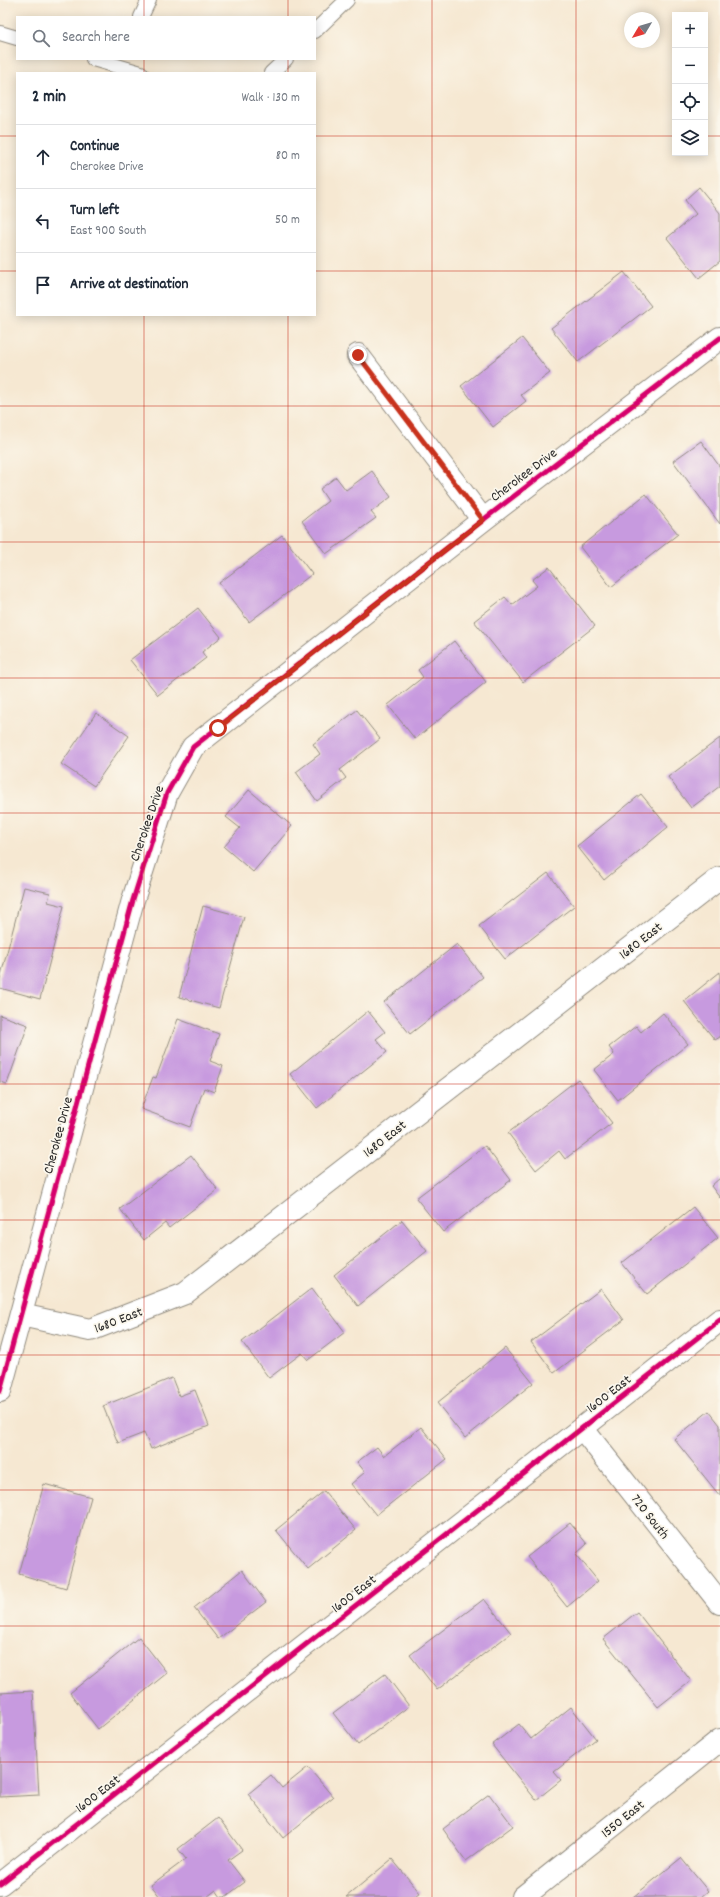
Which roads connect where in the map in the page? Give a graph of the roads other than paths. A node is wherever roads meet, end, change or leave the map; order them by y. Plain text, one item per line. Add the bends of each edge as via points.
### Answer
1 (149, 0) edge
2 (347, 0) edge
3 (142, 16) edge
4 (316, 30) edge
5 (0, 33) edge
6 (16, 38) edge
7 (97, 60) edge
8 (285, 60) edge
9 (137, 72) edge
10 (272, 72) edge
11 (720, 338) edge
12 (358, 355) dead end
13 (483, 520) junction
14 (720, 878) edge
15 (21, 1315) junction
16 (720, 1320) edge
17 (0, 1391) edge
18 (582, 1428) junction
19 (720, 1603) edge
20 (720, 1740) edge
21 (0, 1884) edge
22 (523, 1897) edge

1 - 3 lane
2 - 4 lane
5 - 6 lane
7 - 9 lane
8 - 10 lane
11 - 13 street, Cherokee Drive
12 - 13 street
13 - 15 street, Cherokee Drive via 193,747 167,793 133,900
14 - 15 street, 1680 East via 184,1292 90,1330
15 - 17 street, Cherokee Drive
16 - 18 street, 1600 East
18 - 19 street, 720 South
18 - 21 street, 1600 East
20 - 22 street, 1550 East

